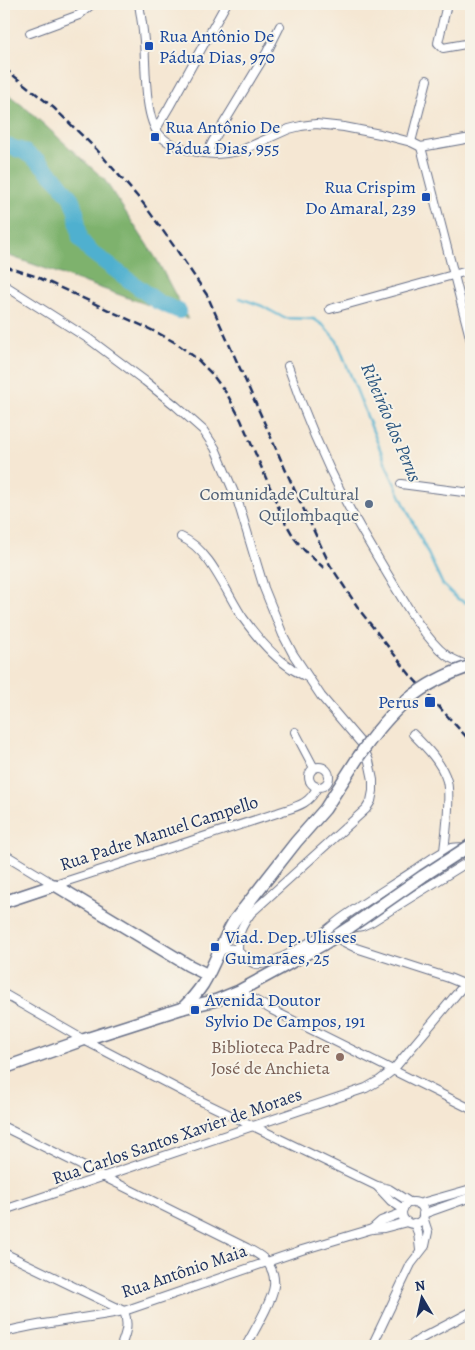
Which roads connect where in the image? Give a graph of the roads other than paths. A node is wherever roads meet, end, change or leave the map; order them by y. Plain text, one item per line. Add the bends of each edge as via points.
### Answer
1 (92, 4) edge
2 (139, 4) edge
3 (226, 4) edge
4 (447, 4) edge
5 (280, 26) dead end
6 (30, 33) dead end
7 (471, 43) edge
8 (427, 80) dead end
9 (156, 129) junction
10 (471, 138) edge
11 (411, 142) junction
12 (421, 146) junction
13 (207, 153) junction
14 (471, 270) edge
15 (454, 275) junction
16 (4, 285) edge
17 (330, 309) dead end
18 (471, 340) edge
19 (288, 366) dead end
20 (401, 484) dead end
21 (471, 494) edge
22 (181, 537) dead end
23 (471, 667) edge
24 (309, 678) junction
25 (295, 732) dead end
26 (413, 734) dead end
27 (314, 768) junction
28 (317, 787) junction
29 (471, 847) edge
30 (444, 851) junction
31 (4, 854) edge
32 (471, 860) edge
33 (54, 884) junction
34 (4, 902) edge
35 (348, 928) junction
36 (336, 937) junction
37 (238, 950) junction
38 (220, 951) junction
39 (208, 974) junction
40 (468, 986) edge
41 (239, 991) junction
42 (4, 994) edge
43 (183, 1008) junction
44 (83, 1040) junction
45 (4, 1068) edge
46 (393, 1070) junction
47 (471, 1109) edge
48 (253, 1126) junction
49 (4, 1127) edge
50 (105, 1176) junction
51 (377, 1186) junction
52 (470, 1195) edge
53 (414, 1203) junction
54 (4, 1210) edge
55 (402, 1211) junction
56 (423, 1216) junction
57 (411, 1223) junction
58 (372, 1229) junction
59 (420, 1250) junction
60 (4, 1253) edge
61 (267, 1262) junction
62 (124, 1310) junction
63 (471, 1312) edge
64 (4, 1332) edge
65 (121, 1346) edge
66 (246, 1346) edge
67 (372, 1346) edge
68 (410, 1346) edge

1 - 6 street via 79,15
2 - 9 street via 150,111
3 - 9 street
4 - 7 street via 438,44 443,48
5 - 13 street
8 - 11 street
9 - 13 street via 166,141 176,146
10 - 12 street
11 - 12 street
11 - 13 street via 316,124 289,130 234,153
12 - 15 street
14 - 15 street
15 - 17 street
15 - 18 street
16 - 24 street via 89,339 203,430 215,448 238,502 264,588 283,635
19 - 23 street via 326,463 405,603 445,654
20 - 21 street
22 - 24 street via 205,556 243,618 270,651
23 - 38 main road, bridge via 425,686 401,705 374,734 325,809 236,919 225,935
24 - 37 street via 361,743 373,780 371,801 352,823 251,913 239,934
25 - 27 street
26 - 30 street via 434,757 447,783
27 - 28 street via 309,777
27 - 28 street via 324,768 328,774 324,786
28 - 33 street, Rua Padre Manuel Campello via 304,803 277,813
29 - 30 street
29 - 35 main road, bridge
30 - 37 street via 319,936 274,961 255,964
31 - 33 street
32 - 35 street via 371,922
33 - 34 main road, Rua Padre Manuel Campello
33 - 39 main road via 188,966
35 - 36 main road
36 - 40 street via 356,948
36 - 41 main road
37 - 38 street
38 - 39 main road
39 - 43 main road
40 - 46 street, Rua Carlos Santos Xavier de Moraes
41 - 43 main road
41 - 46 street
42 - 44 street
43 - 44 main road
44 - 45 main road
44 - 48 street
46 - 47 street
46 - 48 street, Rua Carlos Santos Xavier de Moraes via 366,1088
48 - 50 street, Rua Carlos Santos Xavier de Moraes
48 - 51 street
49 - 50 street
50 - 54 street, Rua Carlos Santos Xavier de Moraes
50 - 61 street via 247,1248
51 - 53 street
51 - 55 street
52 - 53 street
52 - 56 street
53 - 55 street via 407,1204
53 - 56 street via 423,1210
55 - 57 street via 404,1220
55 - 58 street, Rua Antônio Maia
56 - 57 street via 418,1222
56 - 59 street via 428,1236
57 - 58 street, Rua Antônio Maia
57 - 59 street via 418,1233
58 - 61 street, Rua Antônio Maia
59 - 67 street
60 - 62 street
61 - 62 street, Rua Antônio Maia
61 - 66 street via 274,1275 274,1287
62 - 64 street, Rua Antônio Maia
62 - 65 street via 128,1326
63 - 68 street

